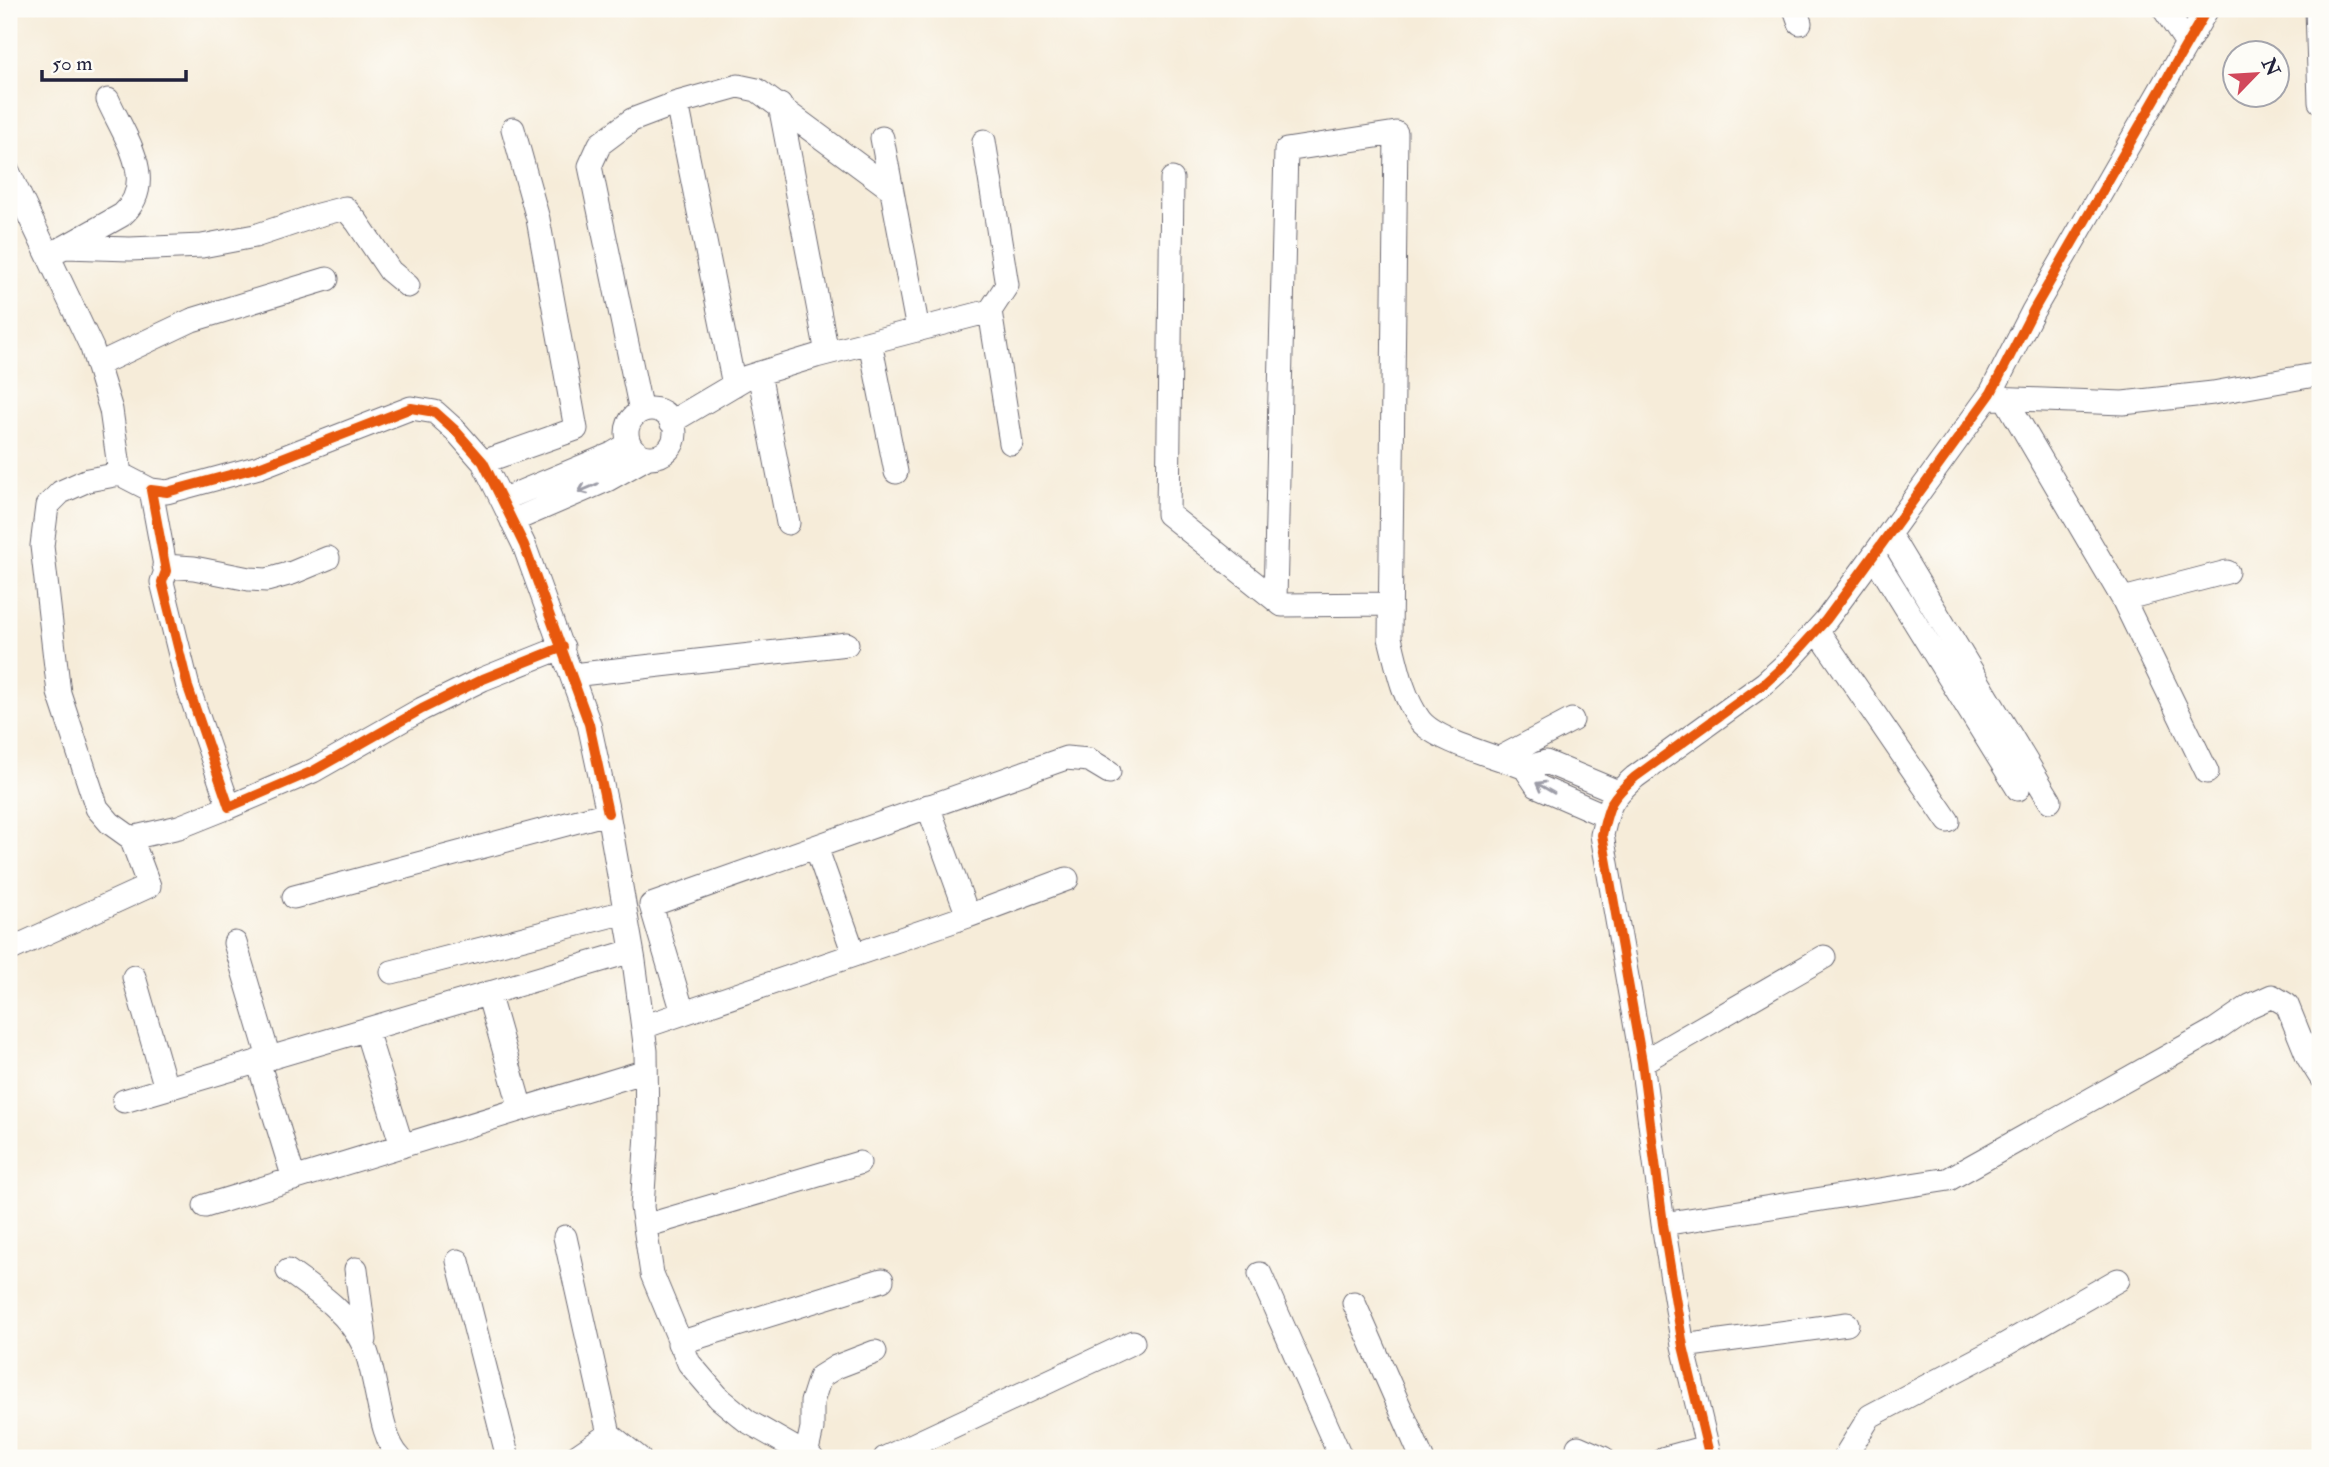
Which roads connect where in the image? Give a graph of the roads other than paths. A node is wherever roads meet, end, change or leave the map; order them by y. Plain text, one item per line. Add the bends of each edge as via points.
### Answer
1 (2164, 9) edge
2 (2207, 9) edge
3 (2317, 9) edge
4 (2187, 43) junction
5 (108, 100) dead end
6 (677, 103) junction
7 (2320, 103) edge
8 (780, 105) junction
9 (513, 129) dead end
10 (882, 138) dead end
11 (984, 141) dead end
12 (9, 173) edge
13 (1172, 179) dead end
14 (891, 189) junction
15 (57, 251) junction
16 (327, 279) dead end
17 (408, 286) dead end
18 (990, 311) junction
19 (918, 330) junction
20 (870, 342) junction
21 (827, 353) junction
22 (97, 365) junction
23 (759, 373) junction
24 (2320, 374) edge
25 (734, 385) junction
26 (1996, 398) junction
27 (641, 411) junction
28 (671, 422) junction
29 (1011, 443) dead end
30 (629, 444) junction
31 (649, 457) junction
32 (483, 462) junction
33 (896, 472) dead end
34 (120, 474) junction
35 (151, 490) junction
36 (502, 500) junction
37 (512, 521) junction
38 (788, 523) dead end
39 (1889, 534) junction
40 (1874, 556) junction
41 (328, 558) dead end
42 (164, 566) junction
43 (2227, 572) dead end
44 (1275, 599) junction
45 (2123, 599) junction
46 (1390, 604) junction
47 (1817, 630) junction
48 (847, 644) dead end
49 (562, 647) junction
50 (572, 675) junction
51 (1572, 720) dead end
52 (1500, 758) junction
53 (1525, 768) junction
54 (1109, 772) dead end
55 (2207, 772) dead end
56 (2018, 789) dead end
57 (1618, 792) junction
58 (2050, 801) dead end
59 (928, 806) junction
60 (229, 807) junction
61 (608, 813) junction
62 (1606, 816) junction
63 (1948, 821) dead end
64 (131, 838) junction
65 (816, 847) junction
66 (1067, 879) dead end
67 (294, 897) dead end
68 (625, 912) junction
69 (968, 916) junction
70 (235, 943) dead end
71 (9, 950) edge
72 (632, 951) junction
73 (854, 954) junction
74 (1824, 957) dead end
75 (393, 972) dead end
76 (134, 977) dead end
77 (488, 993) junction
78 (683, 1013) junction
79 (643, 1027) junction
80 (366, 1030) junction
81 (264, 1059) junction
82 (1642, 1062) junction
83 (646, 1072) junction
84 (2320, 1076) edge
85 (166, 1088) junction
86 (124, 1101) dead end
87 (521, 1110) junction
88 (402, 1146) junction
89 (859, 1163) dead end
90 (294, 1179) junction
91 (205, 1206) dead end
92 (1663, 1224) junction
93 (645, 1226) junction
94 (565, 1237) dead end
95 (458, 1261) dead end
96 (356, 1269) dead end
97 (288, 1271) dead end
98 (1260, 1275) dead end
99 (882, 1280) dead end
100 (2118, 1280) dead end
101 (1354, 1303) dead end
102 (1847, 1324) dead end
103 (1133, 1342) dead end
104 (679, 1343) junction
105 (1683, 1346) junction
106 (874, 1352) dead end
107 (368, 1357) junction
108 (609, 1434) junction
109 (1578, 1447) dead end
110 (1708, 1452) edge
111 (809, 1457) edge
112 (400, 1458) edge
113 (508, 1458) edge
114 (574, 1458) edge
115 (639, 1458) edge
116 (885, 1458) edge
117 (1341, 1458) edge
118 (1422, 1458) edge
119 (1603, 1458) edge
120 (1665, 1458) edge
121 (1844, 1458) edge

1 - 4 street
2 - 4 street
3 - 7 street
4 - 26 street via 2033,311
5 - 15 street via 135,157 139,189 122,215
6 - 8 street via 738,86 757,90
6 - 25 street
6 - 27 street via 615,131 600,144 590,166
8 - 14 street
8 - 21 street
9 - 32 street via 538,219 576,429
10 - 14 street
11 - 18 street via 1007,285
12 - 15 street
13 - 44 street via 1168,514
14 - 19 street
15 - 17 street via 202,246 254,236 345,208 390,271
15 - 22 street
16 - 22 street via 192,320
18 - 19 street
18 - 29 street
19 - 20 street
20 - 21 street
20 - 33 street
21 - 23 street
22 - 34 street via 111,410
23 - 25 street
23 - 38 street
24 - 26 street via 2123,403
25 - 28 street
26 - 39 street
26 - 45 street
27 - 28 street via 663,412
27 - 30 street via 627,428
28 - 31 street via 670,448
30 - 31 street
30 - 36 street
31 -> 37 street
32 - 35 street via 435,412 411,408 259,467 167,492
32 - 36 street
34 - 35 street
34 - 64 street via 88,480 61,492 47,506 42,546 59,693 97,808
35 - 42 street
36 - 37 street
37 - 49 street
39 - 40 street
39 - 58 street
40 - 47 street
40 - 56 street
41 - 42 street via 267,580
42 - 60 street via 162,582 188,687
43 - 45 street
44 - 46 street via 1282,605
44 - 46 street via 1286,150 1396,133
45 - 55 street
46 - 52 street via 1390,638 1404,691 1419,720 1436,734
47 - 57 street via 1765,683
47 - 63 street
48 - 50 street
49 - 50 street
49 - 60 street via 484,679 313,771
50 - 61 street via 589,724
51 - 52 street
52 - 53 street
53 - 57 street via 1546,762
62 -> 53 street via 1537,786
54 - 59 street via 1089,760 1066,758
57 - 62 street
59 - 65 street
59 - 69 street
60 - 64 street via 179,827
61 - 67 street
61 - 68 street
62 - 82 street via 1602,835
64 - 71 street via 149,886
65 - 73 street
65 - 78 street via 651,905
66 - 69 street
68 - 72 street
68 - 75 street
69 - 73 street
70 - 81 street
72 - 77 street
72 - 79 street
73 - 78 street
74 - 82 street
76 - 85 street
77 - 80 street
77 - 87 street
78 - 79 street
79 - 83 street
80 - 81 street
80 - 88 street
81 - 85 street
81 - 90 street
82 - 92 street
83 - 87 street
83 - 93 street
84 - 92 street via 2287,1005 2272,996 1949,1179
85 - 86 street
87 - 88 street
88 - 90 street
89 - 93 street
90 - 91 street
92 - 105 street
93 - 104 street via 652,1275
94 - 108 street
95 - 113 street
96 - 107 street
97 - 107 street via 349,1322
98 - 117 street
99 - 104 street
100 - 121 street via 1870,1416
101 - 118 street
102 - 105 street
103 - 116 street
104 - 111 street via 689,1363 719,1398 747,1421
105 - 110 street
106 - 111 street via 820,1377 812,1402
107 - 112 street via 386,1431
108 - 114 street
108 - 115 street
109 - 119 street
110 - 120 street

